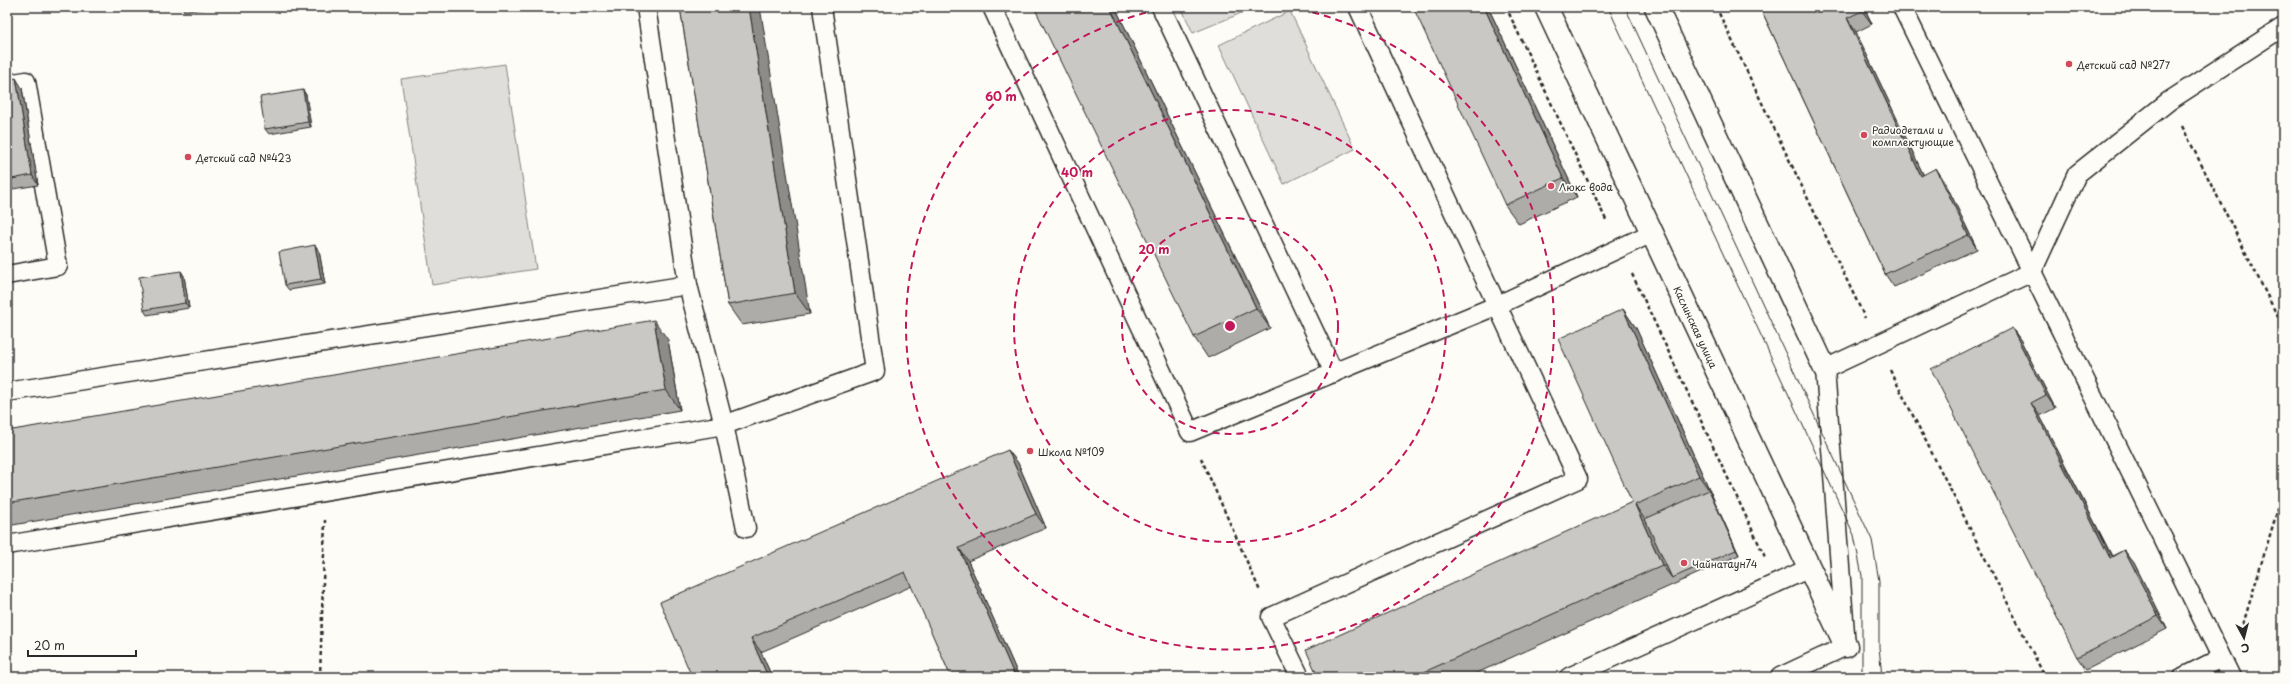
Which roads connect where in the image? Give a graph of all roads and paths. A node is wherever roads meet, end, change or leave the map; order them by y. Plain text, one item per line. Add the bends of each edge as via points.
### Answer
1 (646, 7) edge
2 (822, 7) edge
3 (992, 7) edge
4 (1161, 7) edge
5 (1358, 7) edge
6 (1506, 7) edge
7 (1546, 7) edge
8 (1656, 7) edge
9 (1902, 7) edge
10 (2283, 27) edge
11 (7, 84) edge
12 (2169, 101) junction
13 (1652, 233) junction
14 (1620, 248) junction
15 (2032, 272) junction
16 (7, 275) edge
17 (688, 285) junction
18 (1498, 305) junction
19 (2283, 327) edge
20 (1825, 369) junction
21 (1334, 373) junction
22 (7, 392) edge
23 (724, 425) junction
24 (1190, 432) junction
25 (326, 492) junction
26 (2283, 492) edge
27 (746, 528) dead end
28 (7, 545) edge
29 (1810, 568) junction
30 (1778, 582) junction
31 (1271, 617) junction
32 (1846, 646) junction
33 (2227, 669) edge
34 (320, 677) edge
35 (1300, 677) edge
36 (1569, 677) edge
37 (1780, 677) edge
38 (2183, 677) edge

1 - 17 lane
2 - 23 lane via 875,371
3 - 24 lane
4 - 21 lane
5 - 18 lane
6 - 14 path
7 - 13 main road, Каслинская улица
8 - 20 main road
9 - 15 lane
10 - 12 lane
11 - 16 lane via 26,81 58,266
12 - 15 lane via 2077,174
12 - 19 path
13 - 14 lane
13 - 29 main road, Каслинская улица
14 - 18 lane
14 - 30 path
15 - 20 lane
15 - 33 lane
17 - 22 lane
17 - 23 lane
18 - 21 lane
18 - 31 lane via 1578,479
20 - 32 lane
21 - 24 lane
23 - 25 lane
23 - 27 lane
24 - 31 path
25 - 28 lane
25 - 34 path
26 - 33 path
29 - 30 lane
29 - 32 main road, Каслинская улица
30 - 36 lane
31 - 35 lane
32 - 37 lane
33 - 38 lane

